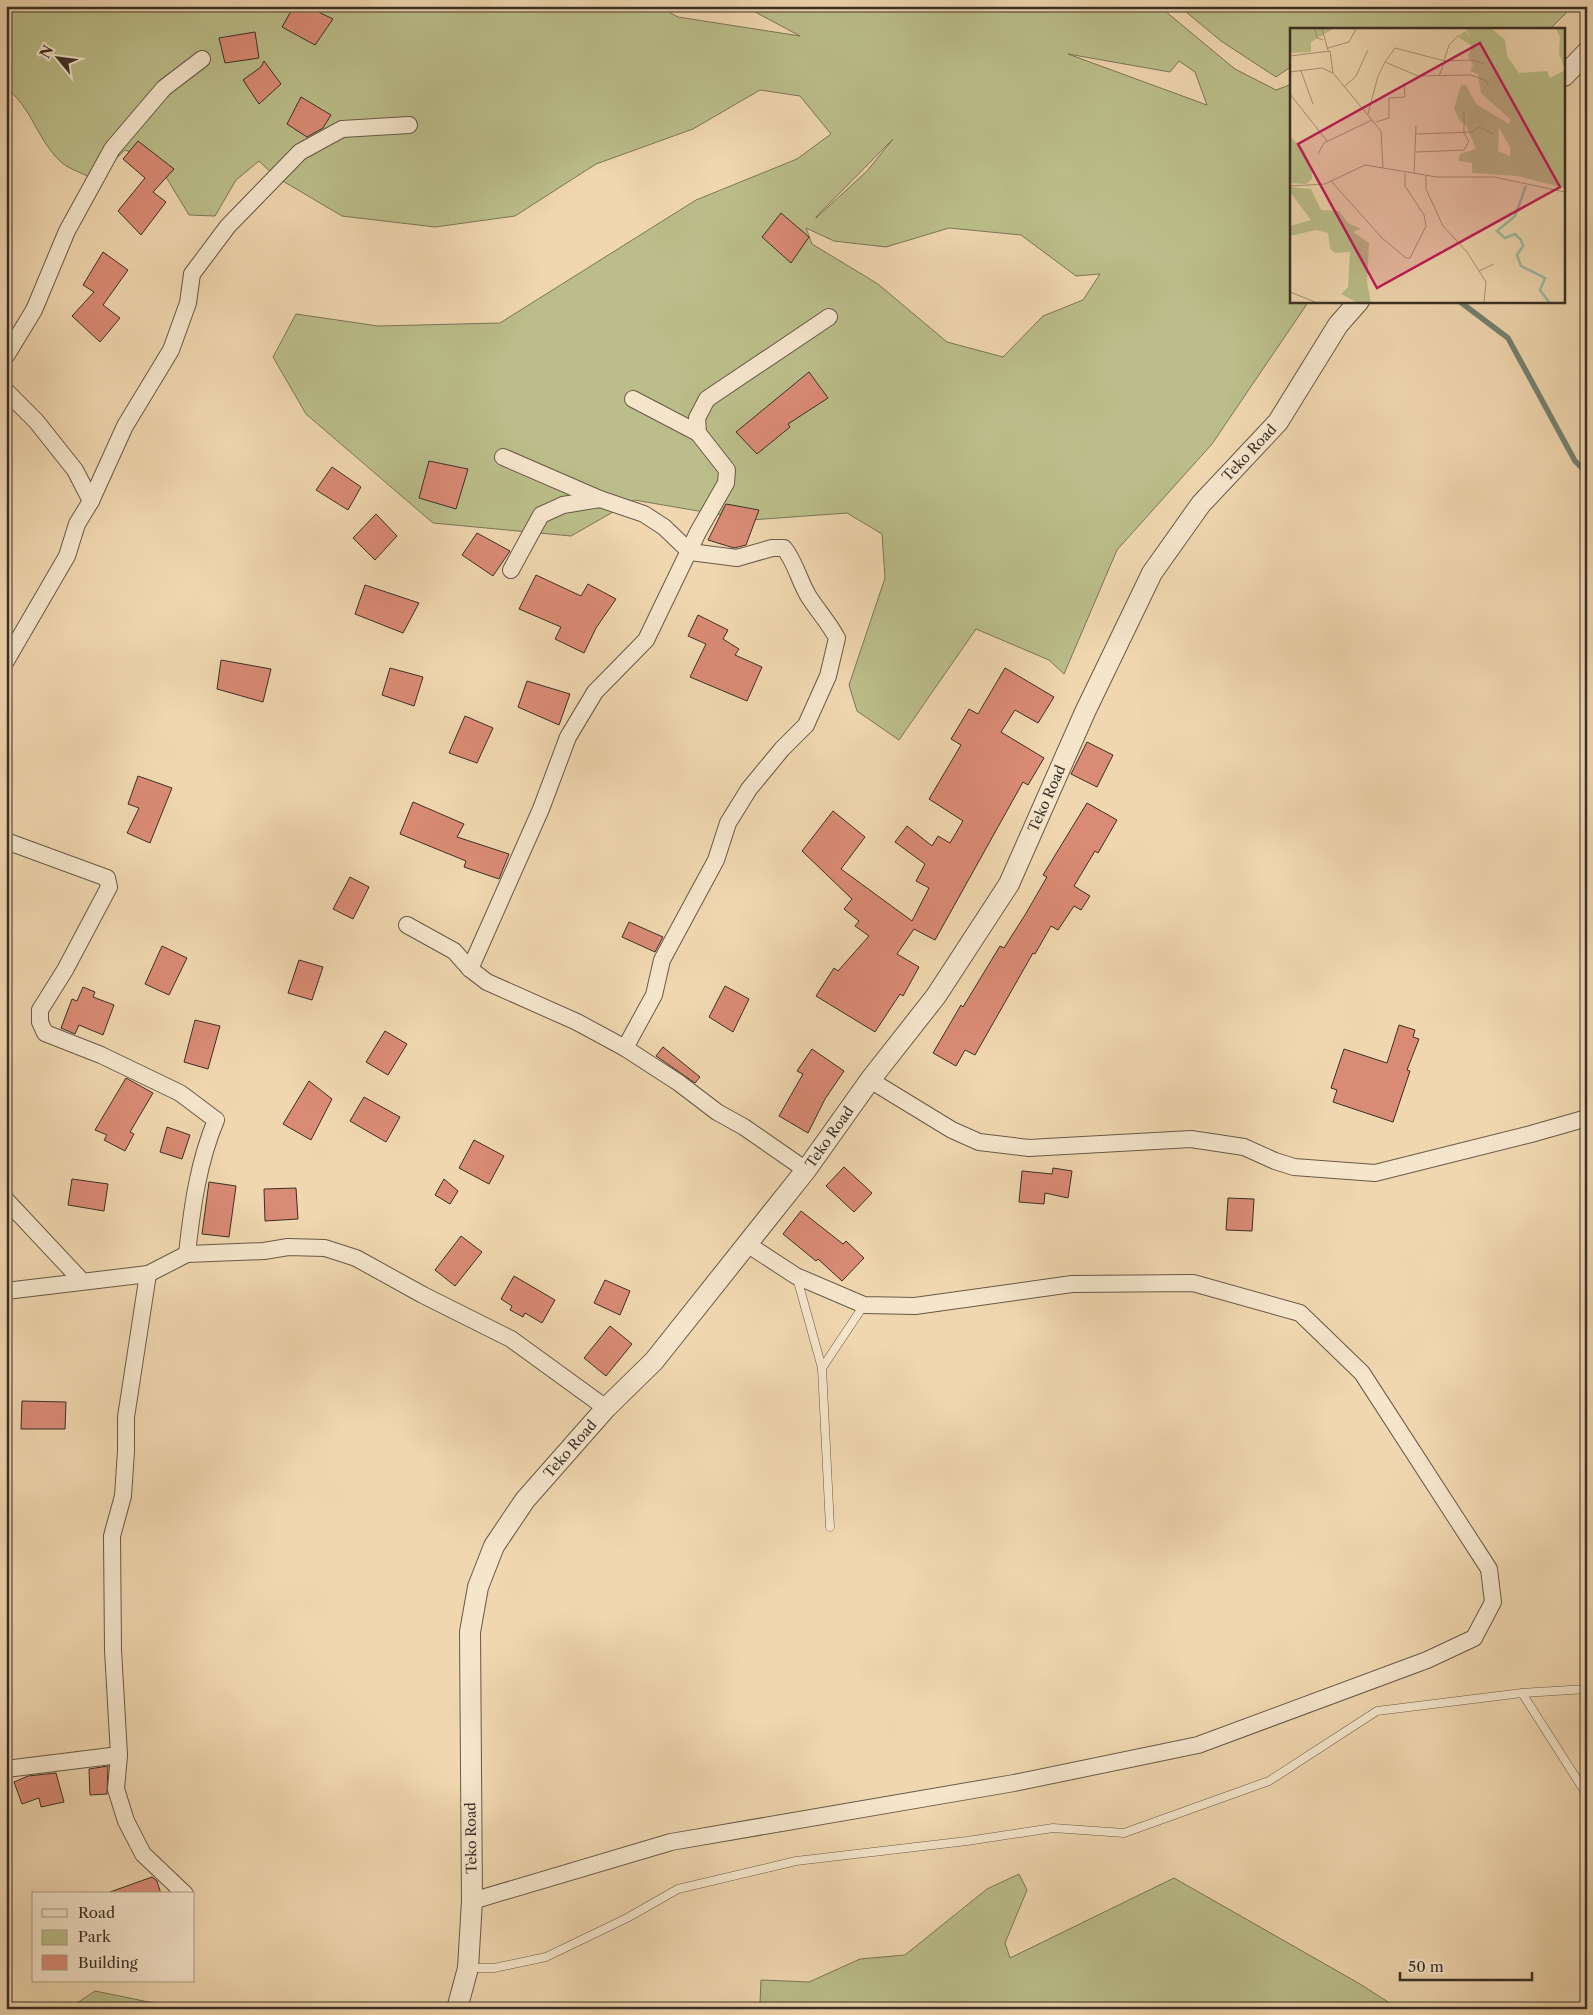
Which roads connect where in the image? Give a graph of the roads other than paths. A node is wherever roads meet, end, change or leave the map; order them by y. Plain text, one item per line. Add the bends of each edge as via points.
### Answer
1 (1587, 52) edge
2 (202, 59) dead end
3 (1566, 74) edge
4 (409, 125) dead end
5 (1358, 302) edge
6 (829, 317) dead end
7 (6, 356) edge
8 (6, 391) edge
9 (633, 399) dead end
10 (698, 433) junction
11 (503, 457) dead end
12 (600, 499) junction
13 (91, 501) junction
14 (690, 552) junction
15 (511, 570) dead end
16 (6, 661) edge
17 (6, 841) edge
18 (407, 925) dead end
19 (470, 969) junction
20 (625, 1048) junction
21 (870, 1080) junction
22 (1587, 1118) edge
23 (806, 1170) junction
24 (6, 1200) edge
25 (747, 1244) junction
26 (187, 1254) junction
27 (148, 1274) junction
28 (796, 1276) junction
29 (81, 1280) junction
30 (6, 1291) edge
31 (864, 1305) junction
32 (822, 1368) junction
33 (606, 1408) junction
34 (830, 1527) dead end
35 (1587, 1689) edge
36 (1522, 1693) junction
37 (119, 1755) junction
38 (6, 1769) edge
39 (1587, 1795) edge
40 (183, 1892) edge
41 (472, 1901) junction
42 (468, 1968) junction
43 (457, 2009) edge

1 - 3 street
2 - 7 street via 164,88 112,149 67,231 34,310
4 - 13 street via 342,129 300,152 228,226 192,274 188,302 171,350 125,426
5 - 21 street, Teko Road via 1338,325 1278,422 1201,504 1152,573 1085,712 1010,884 936,996
6 - 10 street via 707,399 697,418
8 - 13 street via 36,421 75,470
9 - 10 street
10 - 14 street via 727,470 726,483
11 - 12 street
12 - 14 street via 644,514 664,527
12 - 15 street via 563,505 541,515
13 - 16 street via 77,524 66,556
14 - 19 street via 646,640 595,692 568,737 541,809
14 - 20 street via 737,558 784,548 794,560 808,596 838,638 828,676 806,725 748,789 728,823 716,860 662,960 654,995
17 - 26 street via 107,878 109,882 65,970 40,1010 40,1022 45,1033 101,1055 180,1093 216,1120 203,1149
18 - 19 street via 454,951
19 - 20 street via 487,982 577,1022
20 - 23 street
21 - 22 street via 952,1130 980,1142 1030,1148 1190,1139 1244,1147 1294,1167 1375,1173
21 - 23 street, Teko Road
23 - 25 street, Teko Road
24 - 29 street
25 - 28 street
25 - 33 street, Teko Road via 654,1361
26 - 27 street
26 - 33 street via 288,1247 326,1248 356,1258 511,1339
27 - 29 street
27 - 37 street via 126,1417 123,1496 112,1536 113,1650
28 - 31 street
28 - 32 lane
29 - 30 street
31 - 32 lane
31 - 41 street via 915,1306 1072,1284 1193,1283 1300,1313 1362,1373 1489,1569 1493,1602 1474,1638 1426,1660 1198,1745 1014,1783 671,1842
32 - 34 lane
33 - 41 street, Teko Road via 525,1500 494,1546 478,1587 470,1632
35 - 36 lane
36 - 39 lane
36 - 42 lane via 1377,1711 1269,1781 1124,1833 1053,1828 796,1861 678,1890 546,1957 494,1968
37 - 38 street
37 - 40 street via 116,1789 126,1822 142,1854
41 - 42 street, Teko Road
42 - 43 street, Teko Road

